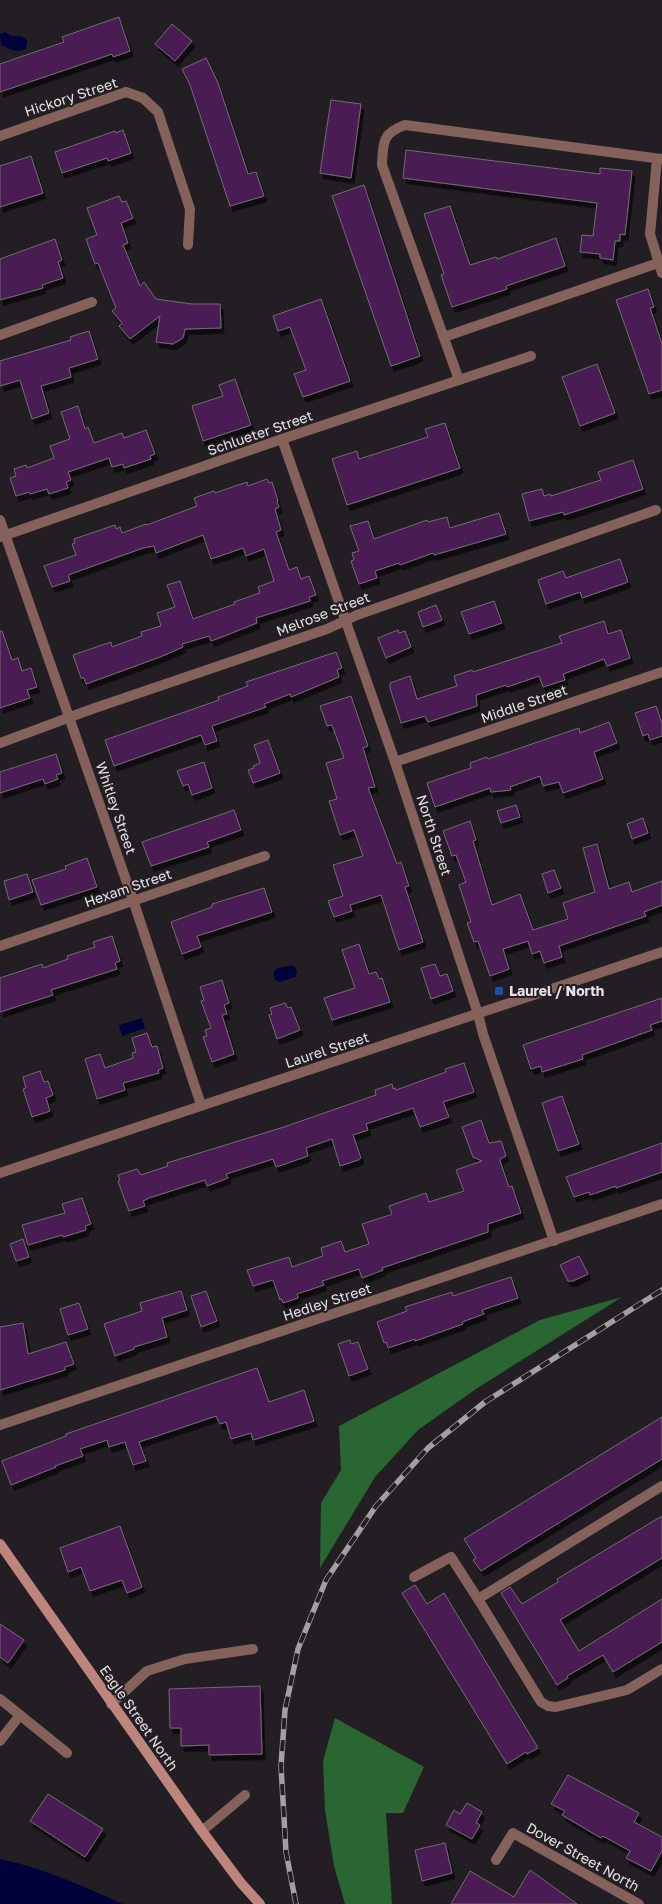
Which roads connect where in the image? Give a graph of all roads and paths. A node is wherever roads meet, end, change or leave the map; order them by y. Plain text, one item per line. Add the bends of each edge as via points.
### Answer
1 (0, 136) edge
2 (659, 159) edge
3 (188, 245) dead end
4 (658, 263) junction
5 (662, 273) edge
6 (92, 302) dead end
7 (0, 335) edge
8 (444, 337) junction
9 (531, 356) dead end
10 (459, 380) junction
11 (282, 439) junction
12 (656, 510) dead end
13 (0, 520) edge
14 (2, 537) edge
15 (345, 620) junction
16 (662, 672) edge
17 (70, 718) junction
18 (0, 743) edge
19 (395, 762) junction
20 (265, 856) dead end
21 (133, 900) junction
22 (0, 946) edge
23 (662, 952) edge
24 (478, 1014) junction
25 (201, 1106) junction
26 (0, 1173) edge
27 (662, 1204) edge
28 (554, 1241) junction
29 (0, 1425) edge
30 (662, 1486) edge
31 (0, 1544) edge
32 (414, 1578) dead end
33 (478, 1599) junction
34 (253, 1649) dead end
35 (662, 1669) edge
36 (0, 1699) edge
37 (111, 1704) junction
38 (20, 1715) junction
39 (0, 1741) edge
40 (67, 1753) dead end
41 (245, 1795) dead end
42 (202, 1831) junction
43 (496, 1860) dead end
44 (260, 1904) edge
45 (639, 1904) edge

1 - 3 street, Hickory Street via 126,92 143,98 158,112 190,209
2 - 4 street via 650,234
2 - 8 street via 405,125 392,129 383,144 382,165
4 - 5 street
4 - 8 street
6 - 7 street
8 - 10 street
9 - 10 street, Schlueter Street
10 - 11 street, Schlueter Street
11 - 14 street, Schlueter Street
11 - 15 street, North Street
12 - 15 street, Melrose Street
13 - 14 street, Whitley Street
14 - 17 street, Whitley Street
15 - 17 street, Melrose Street
15 - 19 street, North Street
16 - 19 street, Middle Street
17 - 18 street, Melrose Street
17 - 21 street, Whitley Street
19 - 24 street, North Street
20 - 21 street, Hexam Street
21 - 22 street, Hexam Street
21 - 25 street, Whitley Street
23 - 24 street, Laurel Street
24 - 25 street, Laurel Street
24 - 28 street, North Street
25 - 26 street, Laurel Street
27 - 28 street, Hedley Street
28 - 29 street, Hedley Street
30 - 33 street
31 - 37 main road, Eagle Street North
32 - 33 street via 451,1557
33 - 35 street via 541,1702 548,1706 556,1707 626,1690
34 - 37 street via 185,1659 147,1671
36 - 38 street
37 - 42 main road, Eagle Street North
38 - 39 street
38 - 40 street
41 - 42 street
42 - 44 main road, Eagle Street North
43 - 45 street, Dover Street North via 513,1833

